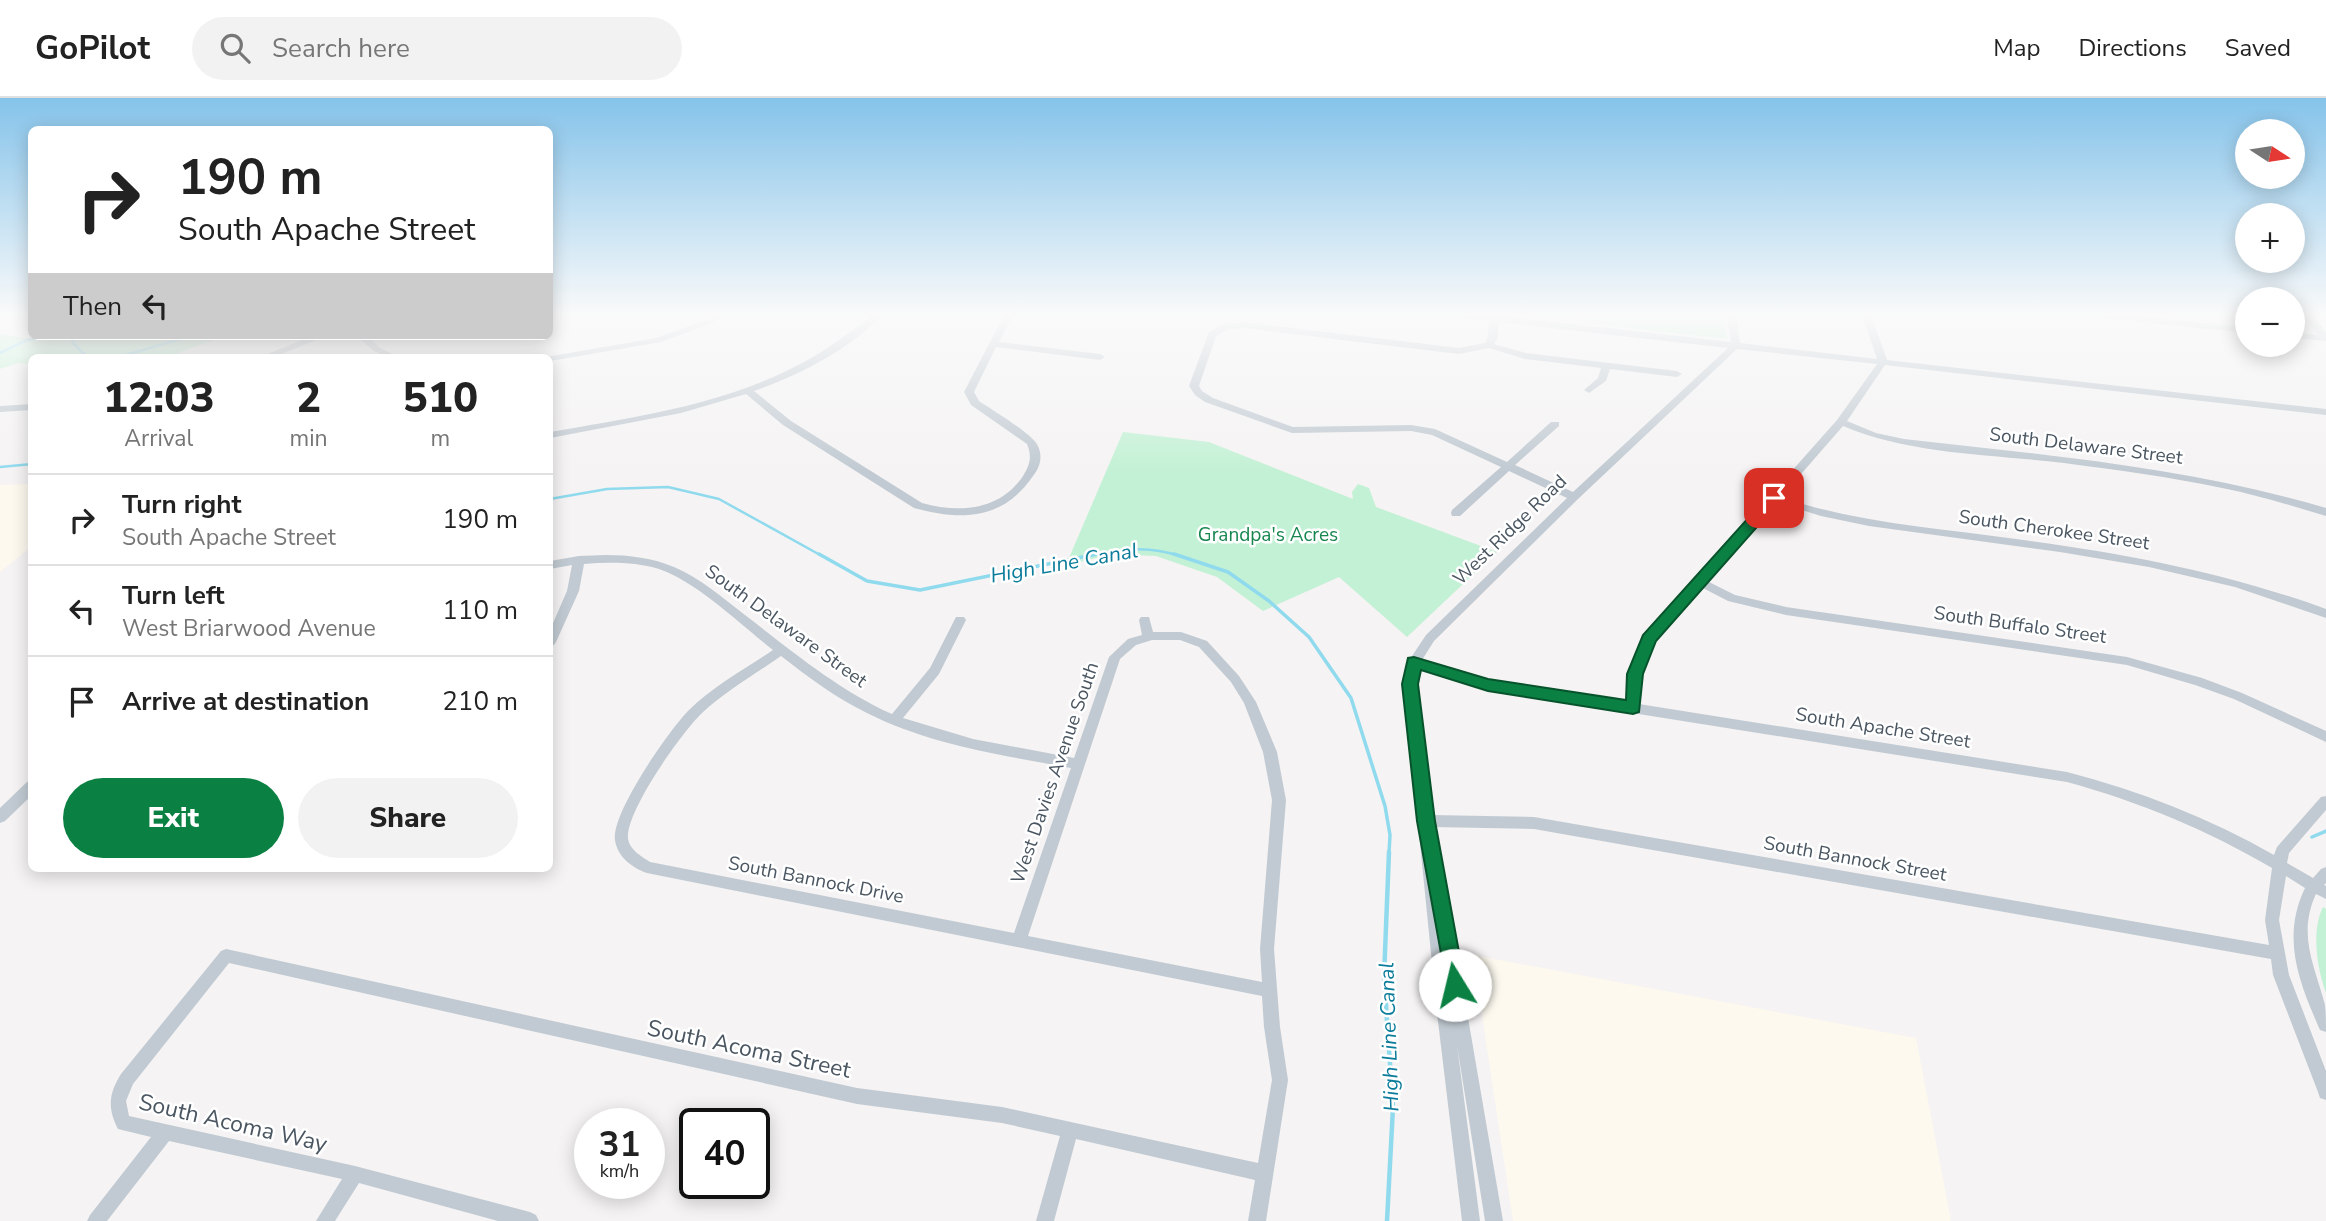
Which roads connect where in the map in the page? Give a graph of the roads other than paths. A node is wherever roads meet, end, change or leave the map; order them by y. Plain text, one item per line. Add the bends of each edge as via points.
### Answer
1 (797, 367) edge
2 (980, 367) edge
3 (1200, 367) edge
4 (1606, 367) edge
5 (1618, 367) edge
6 (1713, 367) edge
7 (1878, 367) edge
8 (1930, 367) edge
9 (1677, 374) dead end
10 (747, 390) junction
11 (1589, 390) dead end
12 (28, 407) edge
13 (0, 409) edge
14 (2326, 412) edge
15 (1841, 422) junction
16 (1555, 424) dead end
17 (553, 435) edge
18 (1508, 467) junction
19 (1574, 497) junction
20 (1774, 498) junction
21 (2326, 512) edge
22 (1456, 513) dead end
23 (579, 560) junction
24 (553, 564) edge
25 (1700, 582) junction
26 (2326, 614) edge
27 (960, 620) dead end
28 (1145, 620) dead end
29 (553, 635) edge
30 (1148, 637) junction
31 (783, 649) junction
32 (1414, 662) junction
33 (1633, 708) junction
34 (894, 720) junction
35 (2326, 737) edge
36 (1078, 764) junction
37 (28, 790) edge
38 (2326, 801) edge
39 (0, 817) edge
40 (1426, 821) junction
41 (2278, 865) junction
42 (2326, 873) edge
43 (2320, 889) edge
44 (1019, 940) junction
45 (2276, 953) junction
46 (226, 956) joint
47 (1269, 990) junction
48 (2326, 1025) edge
49 (2326, 1092) edge
50 (1070, 1131) junction
51 (165, 1133) junction
52 (1265, 1173) junction
53 (355, 1174) junction
54 (96, 1221) edge
55 (325, 1221) edge
56 (530, 1221) edge
57 (1045, 1221) edge
58 (1257, 1221) edge
59 (1471, 1221) edge
60 (1494, 1221) edge

1 - 10 street
2 - 10 street via 970,397 1026,438 1037,454 1024,485 1004,501 982,509 942,512 918,506 787,424
3 - 18 street via 1194,386 1198,393 1282,428 1427,430
4 - 11 street via 1604,379
5 - 9 street
6 - 19 street, West Ridge Road
7 - 15 street
8 - 14 street
10 - 17 street via 654,418
12 - 13 street
15 - 20 street
15 - 21 street, South Delaware Street via 1904,442 2207,481
16 - 18 street
18 - 19 street
18 - 22 street
19 - 32 street, West Ridge Road via 1430,638
20 - 25 street
20 - 26 street, South Cherokee Street via 1847,519 2157,562 2238,582
23 - 24 street, South Delaware Street
23 - 29 street via 573,592
23 - 31 street, South Delaware Street via 624,559 674,571
25 - 33 street via 1644,648 1635,674
25 - 35 street, South Buffalo Street via 1732,598 1786,611 2127,661 2238,696
27 - 34 street via 935,671
28 - 30 street
30 - 36 street, West Davies Avenue South via 1125,647 1110,666
30 - 47 street via 1181,636 1209,650 1250,702 1270,752 1279,800 1269,920
31 - 34 street, South Delaware Street via 850,698
31 - 44 street, South Bannock Drive via 697,710 675,735 623,822 621,835 627,853 647,867
32 - 33 street, South Apache Street via 1488,685
32 - 40 street via 1410,684
33 - 41 street, South Apache Street via 2100,785 2168,807
34 - 36 street, South Delaware Street via 950,740
36 - 44 street, West Davies Avenue South
37 - 39 street
38 - 41 street via 2282,851
40 - 45 street, South Bannock Street via 1534,823
40 - 59 street
40 - 60 street
41 - 43 street, South Apache Street
41 - 45 street via 2272,920
42 - 43 street
43 - 48 street via 2304,903 2300,930 2308,982
44 - 47 street, South Bannock Drive
45 - 49 street via 2288,1000
46 - 50 street, South Acoma Street via 858,1096 1002,1115
46 - 51 street, South Acoma Way via 118,1095 117,1110 124,1123
47 - 52 street via 1280,1080
50 - 52 street, South Acoma Street
50 - 57 street
51 - 53 street, South Acoma Way
51 - 54 street
52 - 58 street
53 - 55 street
53 - 56 street, South Acoma Way

